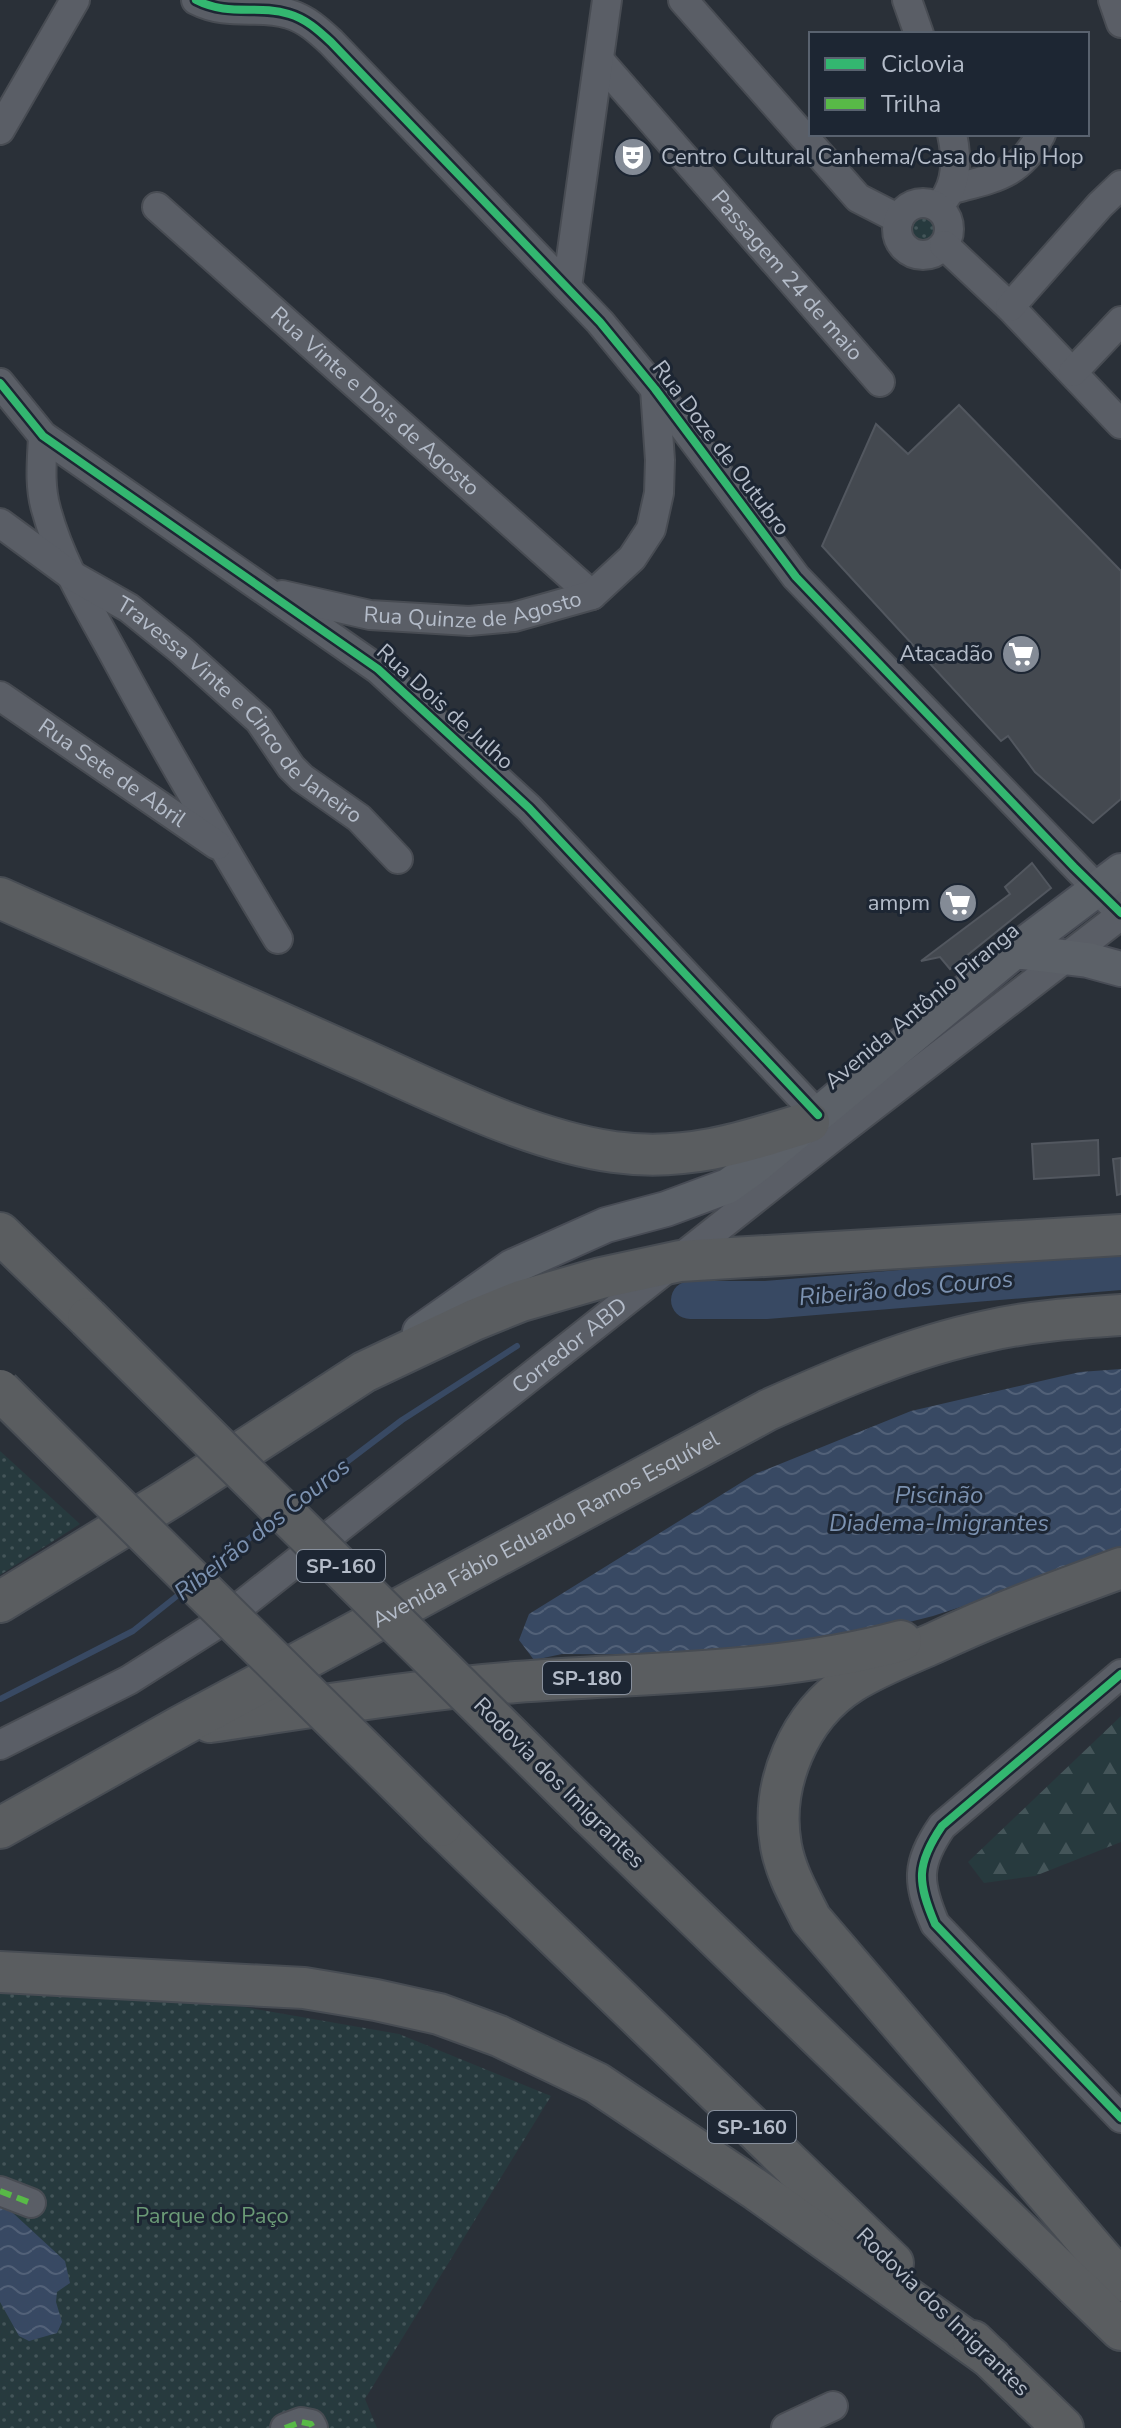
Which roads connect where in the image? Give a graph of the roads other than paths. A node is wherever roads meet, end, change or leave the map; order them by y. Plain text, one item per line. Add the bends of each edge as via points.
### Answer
1 (75, 0) edge
2 (196, 0) edge
3 (607, 0) edge
4 (683, 0) edge
5 (907, 0) edge
6 (1113, 0) edge
7 (1121, 23) edge
8 (918, 32) edge
9 (599, 60) junction
10 (0, 130) edge
11 (952, 136) edge
12 (1040, 136) edge
13 (1121, 185) edge
14 (945, 198) junction
15 (157, 207) dead end
16 (899, 219) junction
17 (944, 245) junction
18 (567, 287) junction
19 (1010, 307) junction
20 (1121, 321) edge
21 (1073, 372) junction
22 (880, 382) dead end
23 (0, 383) edge
24 (655, 389) junction
25 (1121, 424) edge
26 (43, 436) junction
27 (0, 523) edge
28 (71, 575) junction
29 (270, 592) junction
30 (592, 595) junction
31 (0, 696) edge
32 (224, 850) junction
33 (398, 859) dead end
34 (1108, 880) edge
35 (0, 898) edge
36 (1121, 914) edge
37 (278, 939) dead end
38 (1015, 951) junction
39 (1067, 958) junction
40 (1121, 969) edge
41 (813, 1119) junction
42 (0, 1233) edge
43 (1121, 1235) edge
44 (680, 1261) junction
45 (1121, 1315) edge
46 (364, 1372) junction
47 (0, 1390) edge
48 (1121, 1568) edge
49 (0, 1602) edge
50 (990, 1617) junction
51 (1121, 1674) edge
52 (181, 1726) junction
53 (0, 1745) edge
54 (0, 1828) edge
55 (0, 1972) edge
56 (1121, 2118) edge
57 (0, 2191) edge
58 (31, 2203) dead end
59 (1121, 2281) edge
60 (1121, 2330) edge
61 (991, 2358) junction
62 (833, 2406) dead end
63 (285, 2428) edge
64 (313, 2428) edge
65 (786, 2428) edge
66 (1063, 2428) edge

1 - 10 street
2 - 18 street, Rua Doze de Outubro via 232,11 287,13 310,23
3 - 9 street
4 - 16 street via 858,198
5 - 8 street
6 - 7 street
9 - 18 street
9 - 22 street, Passagem 24 de maio
11 - 14 street via 955,164
12 - 14 street via 1015,168
13 - 19 street
14 - 16 street via 912,206
14 - 17 street via 949,230
15 - 30 street, Rua Vinte e Dois de Agosto
16 - 17 street via 898,236 906,249 930,255
17 - 19 street
18 - 24 street, Rua Doze de Outubro
19 - 21 street
20 - 21 street
21 - 25 street
23 - 26 street, Rua Dois de Julho
24 - 30 street, Rua Quinze de Agosto via 660,482 651,529 632,558
24 - 34 street, Rua Doze de Outubro via 796,577
26 - 28 street, Travessa Vinte e Cinco de Janeiro via 45,506
26 - 29 street, Rua Dois de Julho
27 - 28 street, Travessa Vinte e Cinco de Janeiro
28 - 32 street, Travessa Vinte e Cinco de Janeiro
28 - 33 street, Travessa Vinte e Cinco de Janeiro via 129,608 233,694 259,720 291,767 359,818
29 - 30 street, Rua Quinze de Agosto via 370,615 469,621 514,617
29 - 41 street, Rua Dois de Julho via 378,669 529,808
31 - 32 street, Rua Sete de Abril
32 - 37 street, Travessa Vinte e Cinco de Janeiro
34 - 36 street, Rua Doze de Outubro
34 - 38 main road, Avenida Antônio Piranga
35 - 41 highway via 557,1140 615,1152 673,1154 722,1149
36 - 39 street, Corredor ABD
38 - 39 main road
38 - 41 main road, Avenida Antônio Piranga
39 - 40 main road
39 - 44 street, Corredor ABD
41 - 46 main road, Avenida Antônio Piranga via 728,1186 606,1225 512,1267
42 - 60 highway, Rodovia dos Imigrantes / SP-160, bridge
43 - 44 highway
44 - 46 highway via 521,1301
44 - 53 street, Corredor ABD via 219,1623 129,1680
45 - 52 highway, Avenida Fábio Eduardo Ramos Esquível via 987,1331 918,1349 830,1382
46 - 49 highway
47 - 61 highway, Rodovia dos Imigrantes / SP-160, bridge
48 - 50 highway, SP-180
50 - 52 highway, SP-180 via 788,1663 441,1688
50 - 59 highway via 850,1683 825,1704 804,1731 787,1767 779,1807 781,1845 791,1881 811,1919
51 - 56 street via 942,1826 926,1849 921,1875 935,1924
52 - 54 highway, Avenida Fábio Eduardo Ramos Esquível / SP-180
55 - 61 highway via 304,1988 439,2014 499,2036 597,2083
57 - 58 street
61 - 66 highway, Rodovia dos Imigrantes / SP-160
62 - 65 street
63 - 64 street via 301,2422

